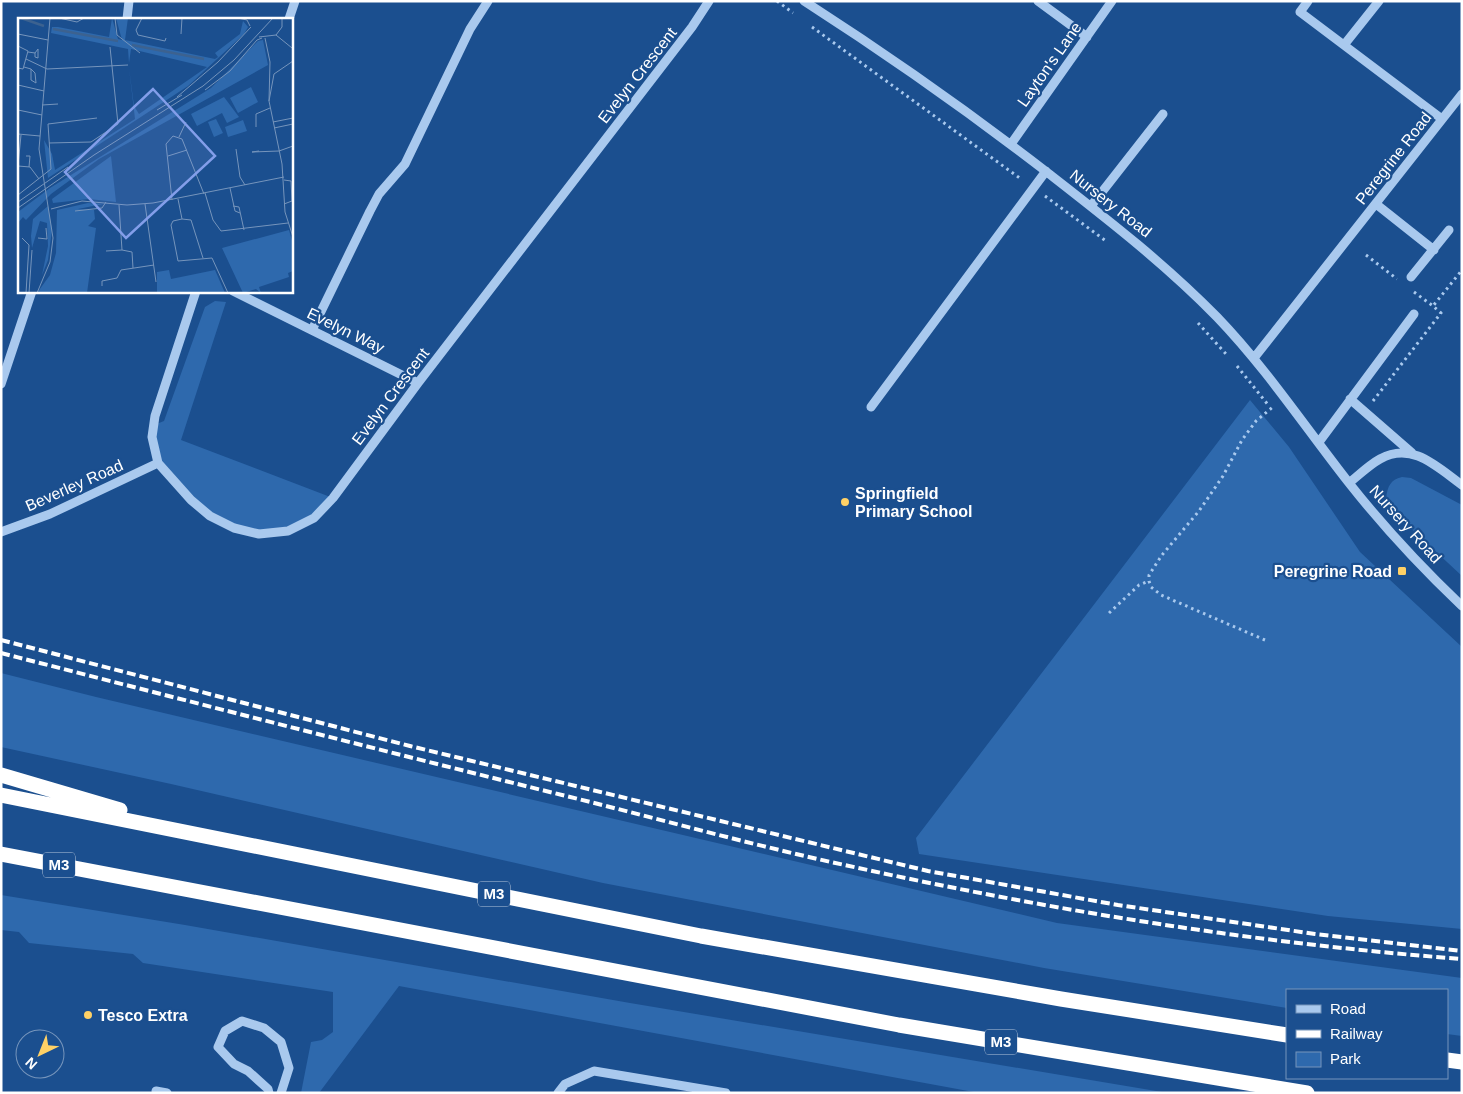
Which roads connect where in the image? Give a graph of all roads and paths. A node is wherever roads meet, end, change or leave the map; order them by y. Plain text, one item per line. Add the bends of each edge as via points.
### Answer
1 (129, 1) edge
2 (295, 1) edge
3 (488, 1) edge
4 (709, 1) edge
5 (804, 1) edge
6 (1038, 1) edge
7 (1112, 1) edge
8 (1308, 1) edge
9 (1379, 1) edge
10 (127, 18) edge
11 (289, 18) edge
12 (1086, 37) junction
13 (1344, 45) junction
14 (1462, 94) edge
15 (1163, 114) dead end
16 (1442, 120) junction
17 (1011, 144) junction
18 (1046, 171) junction
19 (1376, 204) junction
20 (1091, 206) junction
21 (1449, 230) dead end
22 (1434, 250) junction
23 (1411, 277) dead end
24 (32, 292) edge
25 (196, 292) edge
26 (235, 292) edge
27 (1414, 314) dead end
28 (312, 330) junction
29 (1254, 358) junction
30 (418, 383) junction
31 (1, 384) edge
32 (1286, 397) junction
33 (1350, 399) junction
34 (871, 407) dead end
35 (1319, 442) junction
36 (1412, 453) junction
37 (158, 463) junction
38 (1349, 482) junction
39 (1462, 485) edge
40 (1, 532) edge
41 (1149, 581) junction
42 (1462, 606) edge
43 (1109, 613) dead end
44 (1264, 640) dead end
45 (1, 775) edge
46 (1, 795) edge
47 (220, 839) junction
48 (1, 854) edge
49 (1286, 1034) edge
50 (1448, 1060) edge
51 (1462, 1062) edge
52 (156, 1091) dead end
53 (167, 1093) edge
54 (269, 1093) edge
55 (281, 1093) edge
56 (558, 1093) edge
57 (726, 1093) edge
58 (1307, 1093) edge

1 - 10 street
2 - 11 street
3 - 28 street via 470,28 405,164 379,194
4 - 30 street, Evelyn Crescent
5 - 17 street, Nursery Road via 874,46
6 - 12 street
7 - 12 street, Layton's Lane
8 - 13 street via 1300,12
9 - 13 street
12 - 17 street, Layton's Lane
13 - 16 street
14 - 16 street, Peregrine Road
15 - 20 street
16 - 19 street, Peregrine Road
17 - 18 street, Nursery Road
18 - 20 street, Nursery Road
18 - 34 street
19 - 22 street
19 - 29 street, Peregrine Road
20 - 29 street, Nursery Road via 1181,282
21 - 22 street
22 - 23 street
24 - 31 street
25 - 37 street, Evelyn Crescent via 155,416 152,437
26 - 28 street, Evelyn Way
27 - 33 street
28 - 30 street, Evelyn Way
29 - 32 street, Nursery Road
30 - 37 street, Evelyn Crescent via 332,498 314,518 288,531 259,534 234,528 210,516
32 - 35 street, Nursery Road
32 - 41 path via 1256,420 1223,476 1162,555 1149,575
33 - 35 street
33 - 36 street
35 - 38 street, Nursery Road
36 - 38 street, Nursery Road via 1400,452 1380,458
36 - 39 street
37 - 40 street, Beverley Road via 50,514
38 - 42 street, Nursery Road via 1382,522
41 - 43 path via 1139,585
41 - 44 path via 1161,595
45 - 47 highway, M3
46 - 47 highway, M3
47 - 49 highway, M3 via 701,936 1061,999
48 - 58 highway, M3 via 880,1022
50 - 51 highway
52 - 53 street
54 - 55 street via 218,1047 225,1031 242,1021 264,1028 281,1042 289,1068
56 - 57 street via 564,1084 594,1071

